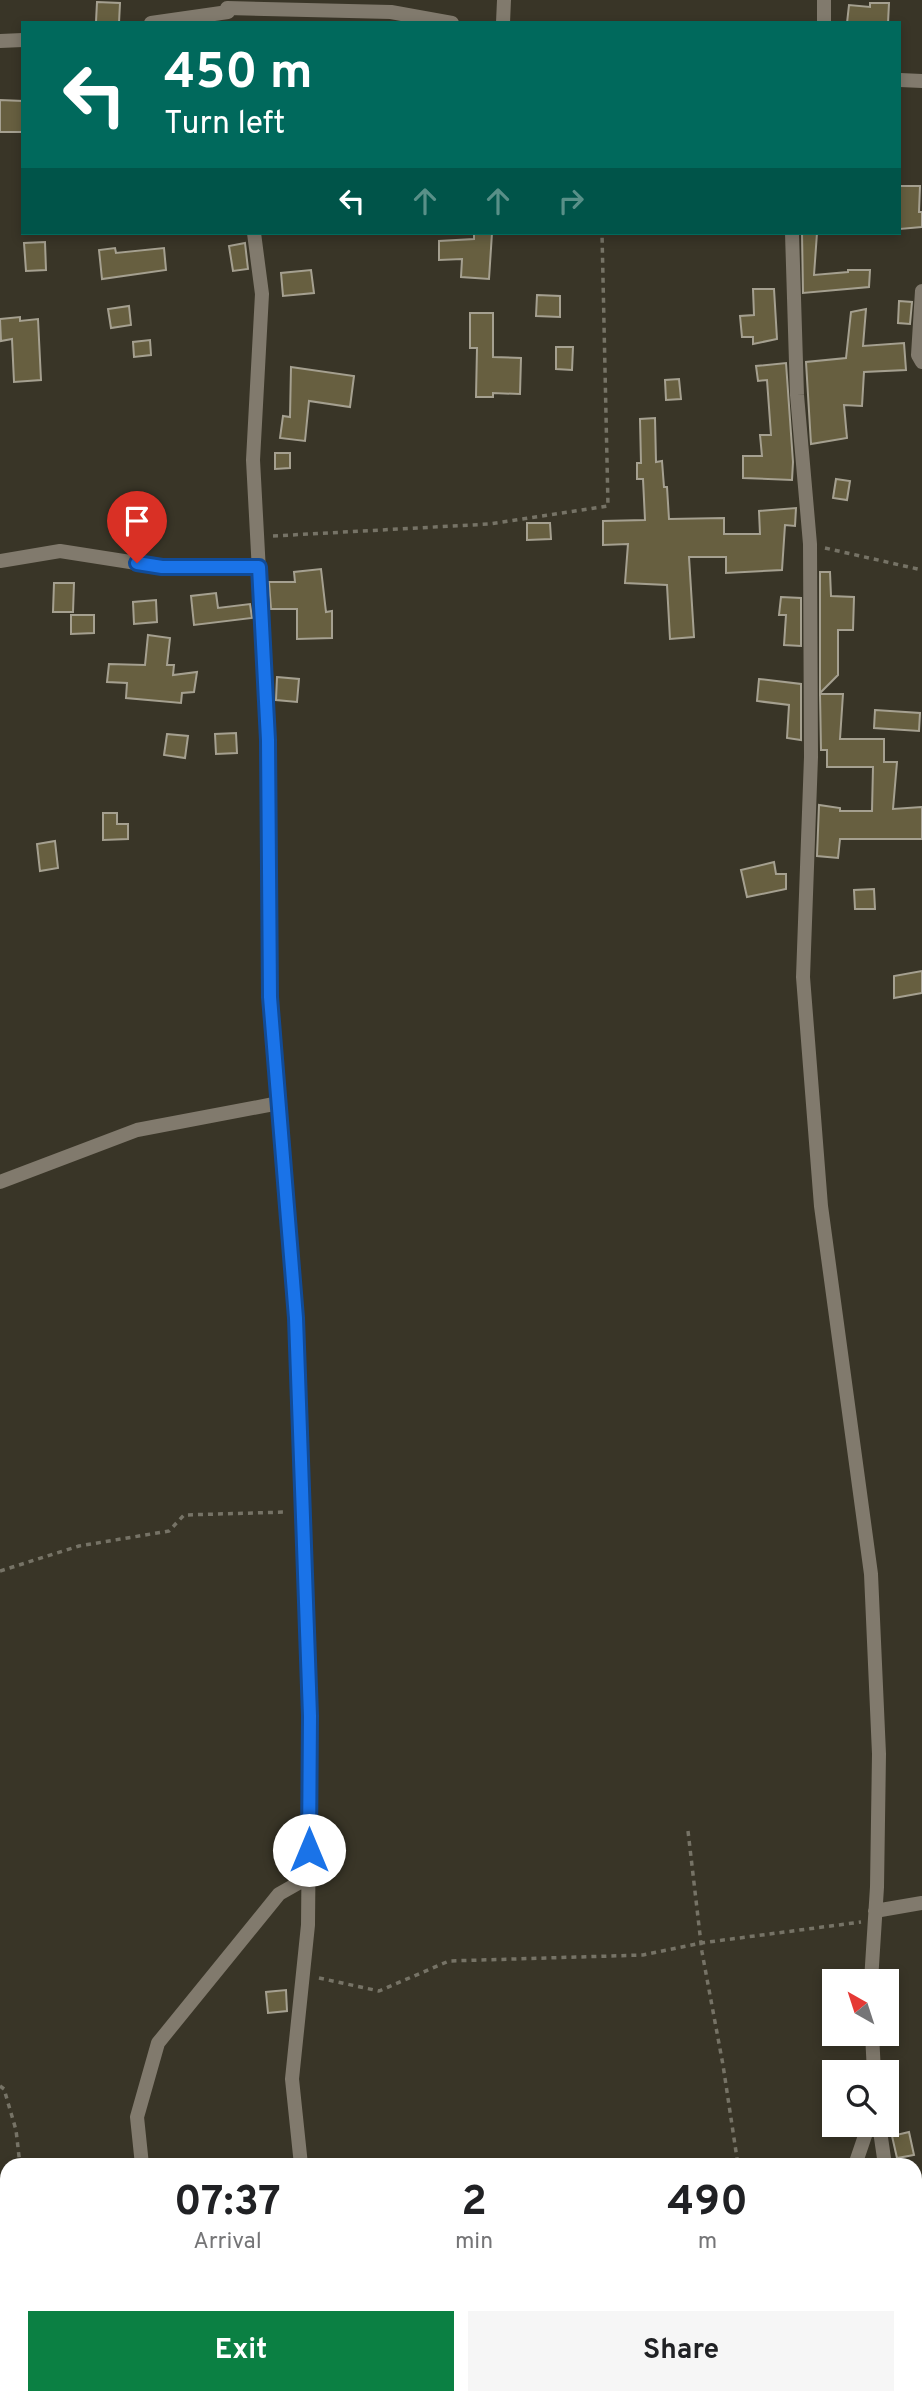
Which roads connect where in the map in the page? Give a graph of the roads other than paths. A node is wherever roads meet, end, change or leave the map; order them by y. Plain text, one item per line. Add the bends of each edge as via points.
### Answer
1 (504, 0) edge
2 (824, 0) edge
3 (391, 6) edge
4 (228, 11) edge
5 (164, 21) edge
6 (445, 21) edge
7 (503, 21) edge
8 (824, 21) edge
9 (21, 40) edge
10 (0, 41) edge
11 (901, 79) edge
12 (922, 81) edge
13 (254, 235) edge
14 (792, 235) edge
15 (922, 291) edge
16 (922, 362) edge
17 (0, 561) edge
18 (259, 567) junction
19 (279, 1103) junction
20 (0, 1182) edge
21 (309, 1877) junction
22 (922, 1902) edge
23 (875, 1916) junction
24 (872, 1969) edge
25 (864, 2137) edge
26 (881, 2137) edge
27 (141, 2158) edge
28 (300, 2158) edge
29 (857, 2158) edge
30 (884, 2158) edge

1 - 7 street
2 - 8 street
3 - 4 street
3 - 6 street
4 - 5 street
9 - 10 street
11 - 12 street
13 - 18 street via 262,294 253,460
14 - 23 street via 797,396 810,544 811,757 803,977 821,1206 871,1574 879,1754
15 - 16 street via 918,355
17 - 18 street via 60,551 162,567
18 - 19 street via 268,740 270,997
19 - 20 street via 137,1130
19 - 21 street via 296,1318 310,1716
21 - 27 street via 279,1894 159,2043 137,2118
21 - 28 street via 292,2079
22 - 23 street
23 - 24 street
25 - 29 street
26 - 30 street

